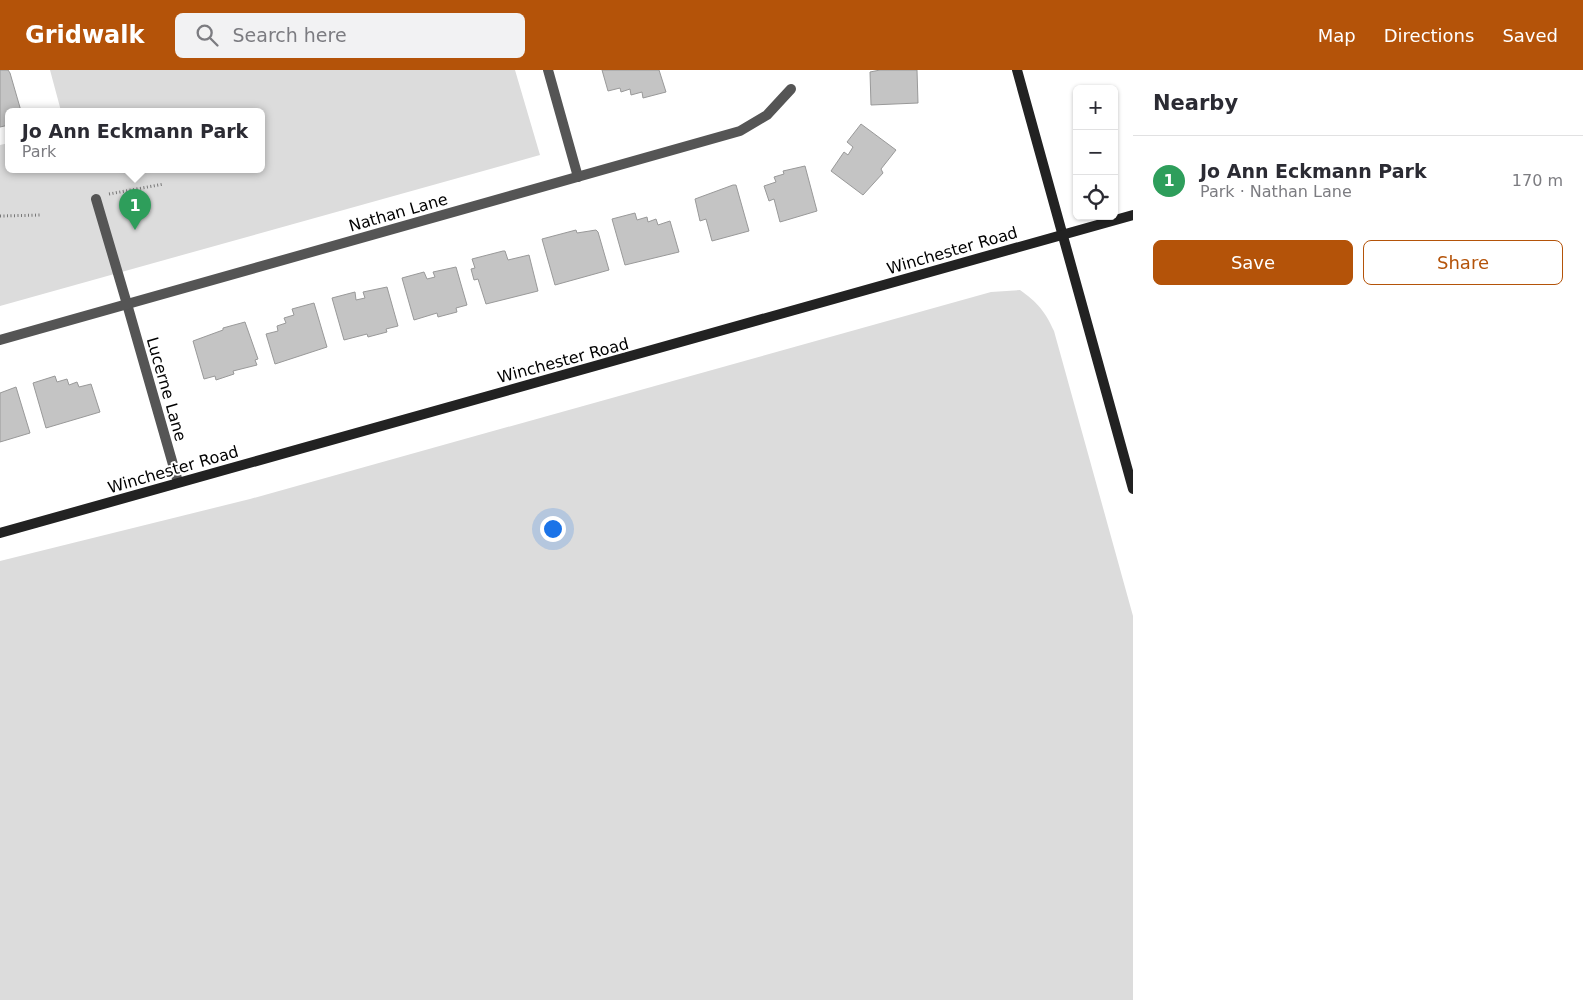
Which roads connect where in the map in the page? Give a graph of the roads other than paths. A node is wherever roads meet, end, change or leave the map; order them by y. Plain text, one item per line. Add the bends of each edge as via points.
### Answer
1 (548, 70) edge
2 (1017, 70) edge
3 (791, 89) dead end
4 (578, 177) junction
5 (96, 199) road end
6 (1133, 215) edge
7 (1062, 234) junction
8 (127, 304) junction
9 (0, 340) edge
10 (178, 482) junction
11 (1133, 489) edge
12 (0, 533) edge

1 - 4 street
2 - 7 main road
3 - 4 street, Nathan Lane via 767,115 740,131
4 - 8 street, Nathan Lane
5 - 8 street, Lucerne Lane
6 - 7 main road, Winchester Road
7 - 10 main road, Winchester Road
7 - 11 main road
8 - 9 street, Nathan Lane
8 - 10 street, Lucerne Lane
10 - 12 main road, Winchester Road

